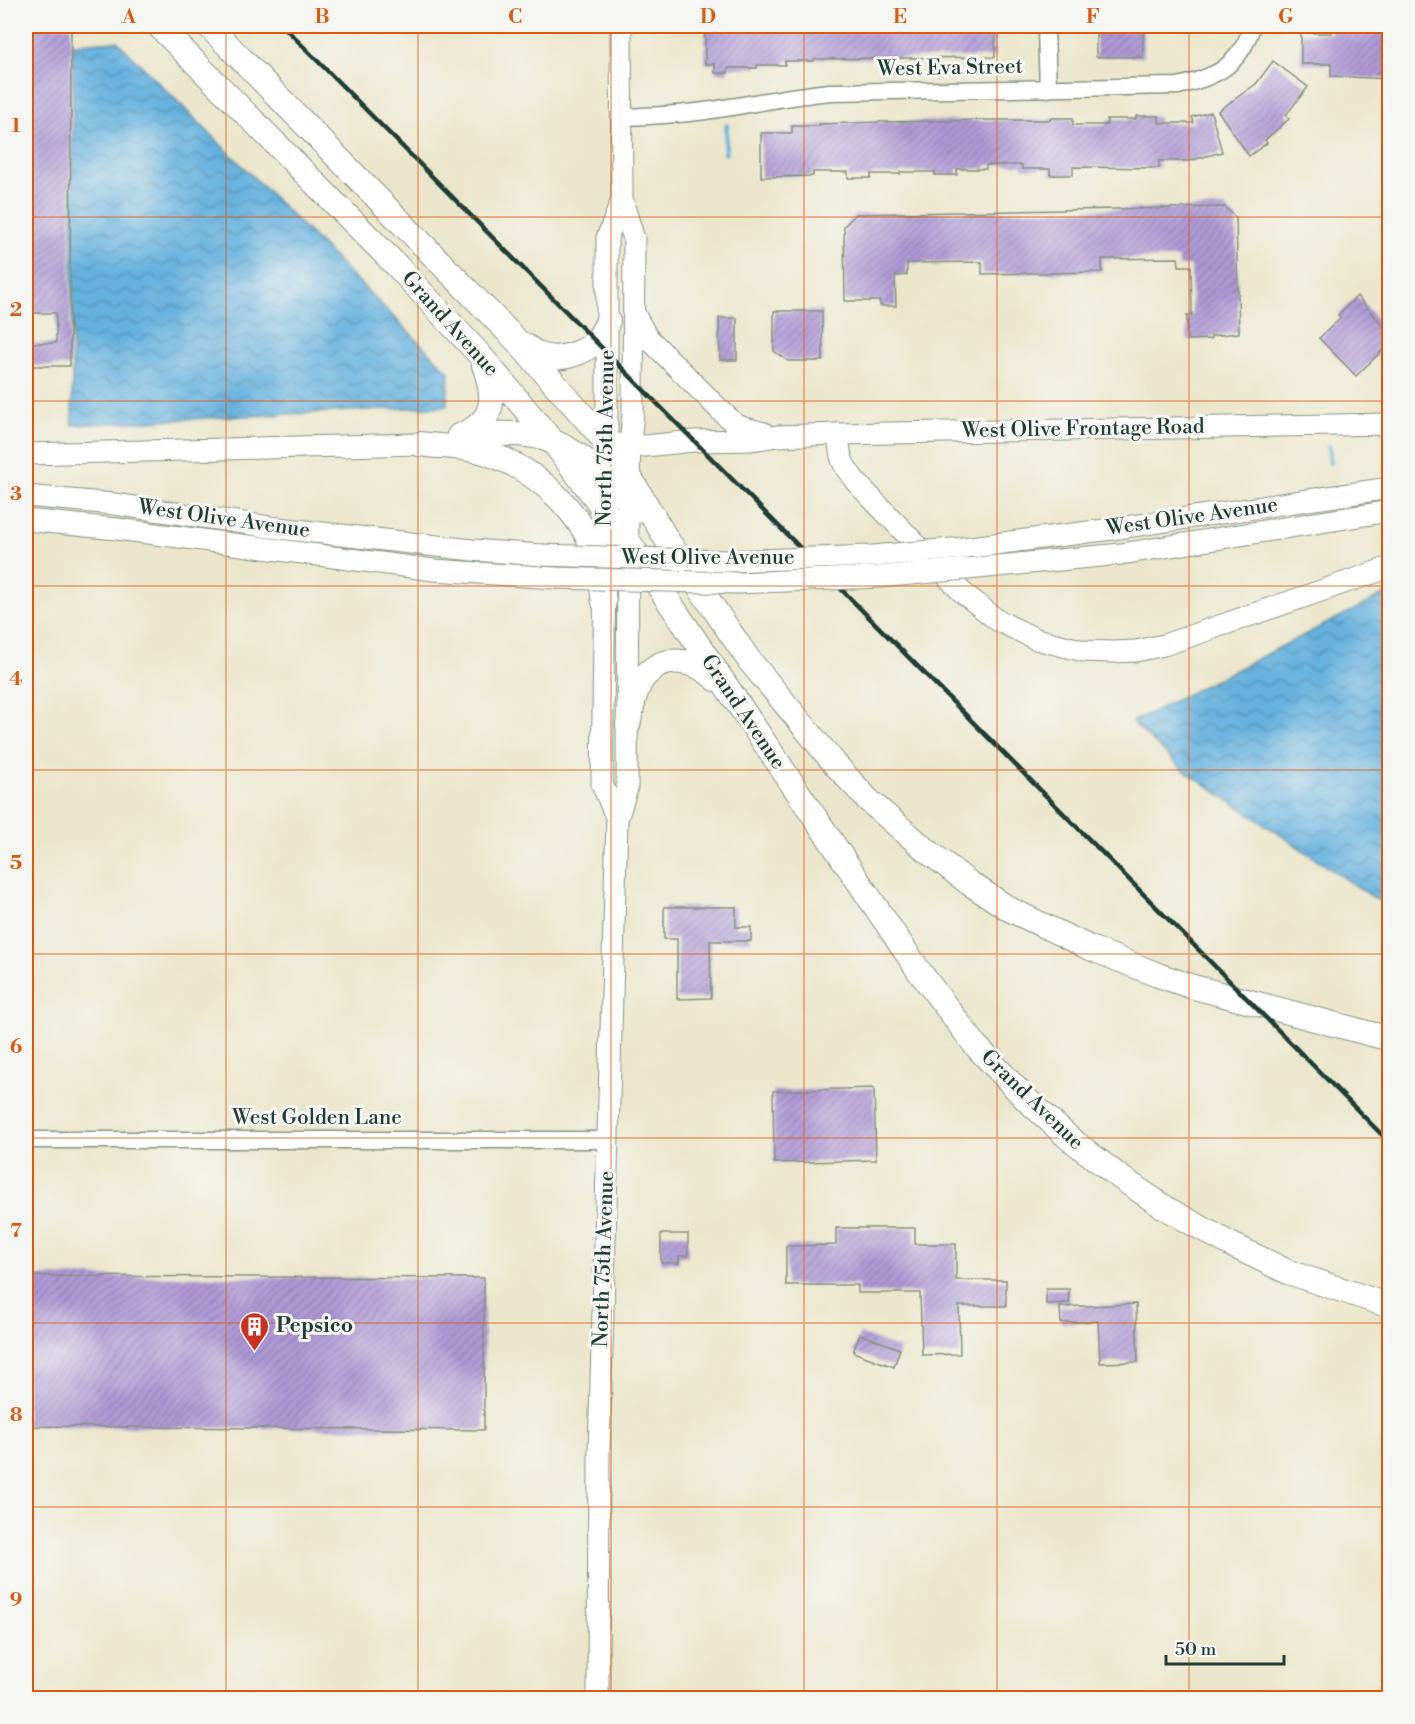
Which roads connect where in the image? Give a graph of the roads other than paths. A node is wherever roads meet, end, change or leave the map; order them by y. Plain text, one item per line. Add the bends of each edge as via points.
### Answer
1 (159, 26) edge
2 (209, 26) edge
3 (621, 26) edge
4 (1252, 26) edge
5 (1046, 31) dead end
6 (1048, 89) junction
7 (622, 117) junction
8 (622, 200) junction
9 (633, 311) junction
10 (608, 321) junction
11 (516, 340) junction
12 (480, 354) junction
13 (532, 418) junction
14 (1389, 424) edge
15 (838, 434) junction
16 (459, 436) junction
17 (777, 436) junction
18 (553, 442) junction
19 (419, 444) junction
20 (618, 444) junction
21 (36, 454) edge
22 (621, 485) junction
23 (1389, 488) edge
24 (26, 496) edge
25 (605, 511) junction
26 (1389, 511) edge
27 (26, 520) edge
28 (628, 541) junction
29 (1389, 567) edge
30 (604, 602) junction
31 (733, 695) junction
32 (628, 725) junction
33 (617, 819) junction
34 (1389, 1039) edge
35 (26, 1140) edge
36 (608, 1140) junction
37 (1389, 1306) edge
38 (598, 1698) edge

1 - 12 highway, Grand Avenue
2 - 11 highway, Grand Avenue
3 - 7 main road, North 75th Avenue
4 - 6 street, West Eva Street via 1239,54 1222,70 1203,80 1178,86
5 - 6 street
6 - 7 street, West Eva Street via 830,92 705,111
7 - 8 main road, North 75th Avenue
8 - 9 main road, North 75th Avenue via 634,238
8 - 10 main road, North 75th Avenue via 607,238
9 - 17 main road via 647,337 735,424
9 - 20 main road, North 75th Avenue via 633,412
10 - 11 highway via 595,341 573,354 541,355
10 - 20 main road, North 75th Avenue
11 - 20 highway, Grand Avenue
12 - 13 highway, Grand Avenue
12 - 16 highway via 492,399 482,424
13 - 18 highway, Grand Avenue
13 - 20 highway via 572,434
14 - 15 main road, West Olive Frontage Road
15 - 17 main road, West Olive Frontage Road
15 - 29 main road via 844,467 962,592 997,620 1036,639 1084,651 1136,651 1164,645
16 - 18 highway via 513,434
16 - 19 highway
17 - 20 main road via 645,446
18 - 22 highway
18 - 25 highway, Grand Avenue
19 - 21 main road
19 - 30 highway via 486,453 524,470 547,486 578,522 594,551
20 - 22 highway, Grand Avenue
22 - 25 main road, North 75th Avenue
22 - 28 main road, North 75th Avenue
22 - 34 highway, Grand Avenue via 667,540 749,660 835,765 892,822 969,883 1057,933 1158,975 1222,996
23 - 24 main road, West Olive Avenue, bridge via 963,548 873,556 728,561 472,550
25 - 28 highway, Grand Avenue
25 - 30 main road, North 75th Avenue
26 - 27 main road, West Olive Avenue, bridge via 1121,554 878,577 738,583 434,570
28 - 31 highway, Grand Avenue
28 - 32 main road, North 75th Avenue
30 - 33 main road, North 75th Avenue via 602,784
31 - 32 highway via 699,666 665,663 641,682
31 - 37 highway, Grand Avenue via 919,971 975,1046 1026,1099 1069,1138 1167,1209 1288,1272
32 - 33 main road, North 75th Avenue via 627,788
33 - 36 main road, North 75th Avenue
35 - 36 street, West Golden Lane
36 - 38 main road, North 75th Avenue via 599,1451

